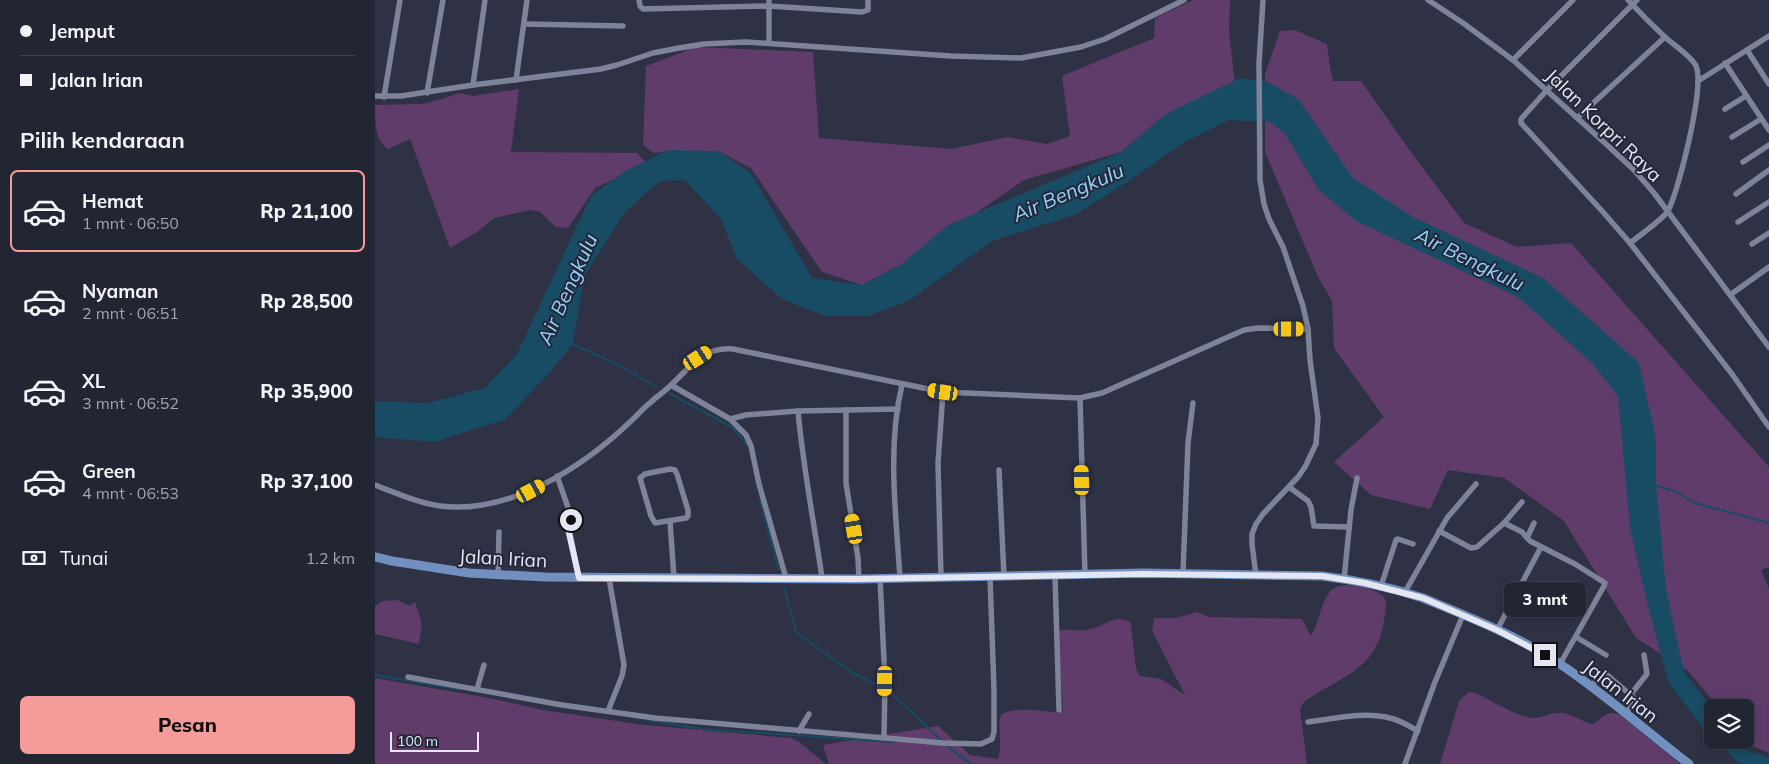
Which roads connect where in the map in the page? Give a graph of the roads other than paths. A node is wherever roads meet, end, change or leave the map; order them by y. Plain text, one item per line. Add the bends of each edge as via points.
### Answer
1 (400, 0) edge
2 (443, 0) edge
3 (485, 0) edge
4 (527, 0) edge
5 (639, 0) edge
6 (675, 0) edge
7 (868, 0) edge
8 (1184, 0) edge
9 (1263, 0) edge
10 (1428, 0) edge
11 (1573, 0) edge
12 (1632, 1) edge
13 (708, 3) edge
14 (769, 3) edge
15 (675, 8) junction
16 (524, 24) junction
17 (623, 26) dead end
18 (1769, 36) edge
19 (1665, 37) junction
20 (769, 42) junction
21 (1747, 50) junction
22 (1513, 60) junction
23 (1725, 63) junction
24 (516, 80) junction
25 (1698, 81) junction
26 (1769, 84) edge
27 (473, 85) junction
28 (1547, 90) junction
29 (427, 93) junction
30 (375, 96) edge
31 (1746, 96) junction
32 (384, 97) junction
33 (1725, 109) dead end
34 (1577, 118) junction
35 (1761, 119) junction
36 (1769, 130) edge
37 (1732, 137) dead end
38 (1769, 145) edge
39 (1743, 162) dead end
40 (1769, 170) edge
41 (1736, 194) dead end
42 (1769, 202) edge
43 (1667, 212) junction
44 (1738, 222) dead end
45 (1769, 233) edge
46 (1630, 243) junction
47 (1752, 244) dead end
48 (1769, 267) edge
49 (1730, 295) junction
50 (1308, 329) junction
51 (1769, 347) edge
52 (902, 384) junction
53 (671, 385) junction
54 (943, 392) junction
55 (1080, 398) junction
56 (1193, 403) dead end
57 (898, 408) junction
58 (846, 410) junction
59 (798, 411) junction
60 (730, 420) junction
61 (1768, 422) edge
62 (999, 470) dead end
63 (557, 476) junction
64 (1357, 478) dead end
65 (1477, 484) dead end
66 (375, 485) edge
67 (1289, 487) junction
68 (1522, 502) dead end
69 (670, 521) junction
70 (1504, 523) junction
71 (1534, 523) dead end
72 (1349, 527) junction
73 (1439, 531) junction
74 (499, 532) dead end
75 (1527, 538) junction
76 (1413, 544) dead end
77 (1541, 547) junction
78 (375, 557) edge
79 (1183, 574) junction
80 (498, 575) junction
81 (1055, 575) junction
82 (1085, 575) junction
83 (1004, 576) junction
84 (1256, 576) junction
85 (941, 577) junction
86 (990, 577) junction
87 (579, 578) junction
88 (609, 578) junction
89 (674, 578) junction
90 (786, 578) junction
91 (822, 578) junction
92 (880, 578) junction
93 (900, 578) junction
94 (859, 579) junction
95 (1345, 579) junction
96 (1381, 586) junction
97 (1405, 592) junction
98 (1463, 615) junction
99 (1497, 630) junction
100 (1576, 637) junction
101 (1606, 655) dead end
102 (1644, 655) dead end
103 (1560, 664) junction
104 (484, 665) dead end
105 (408, 677) dead end
106 (1591, 687) junction
107 (477, 689) junction
108 (1631, 694) junction
109 (1059, 710) dead end
110 (608, 711) junction
111 (809, 714) dead end
112 (1625, 714) junction
113 (1308, 722) dead end
114 (1418, 731) junction
115 (799, 732) junction
116 (884, 738) junction
117 (1405, 764) edge
118 (1689, 764) edge

1 - 32 street
2 - 29 street
3 - 27 street
4 - 16 street
5 - 15 street via 643,9
6 - 15 street
7 - 14 street via 868,10 864,12
8 - 20 street via 1105,39 1081,47 1021,58
9 - 50 street via 1259,75 1260,166 1265,204 1296,283
10 - 22 street, Jalan Korpri Raya
11 - 22 street
12 - 19 street
12 - 28 street
13 - 14 street
13 - 15 street
14 - 20 street
16 - 17 street
16 - 24 street
18 - 21 street
19 - 25 street via 1695,64
19 - 34 street
20 - 24 street via 704,44 653,53 617,66
21 - 23 street
21 - 26 street
22 - 28 street, Jalan Korpri Raya
23 - 25 street
23 - 31 street
24 - 27 street
25 - 43 street via 1694,117
27 - 29 street
28 - 34 street, Jalan Korpri Raya
28 - 46 street via 1521,123
29 - 32 street
30 - 32 street
31 - 33 street
31 - 35 street
34 - 43 street, Jalan Korpri Raya via 1634,170
35 - 36 street
35 - 37 street
38 - 39 street
40 - 41 street
42 - 44 street
43 - 46 street
43 - 49 street, Jalan Korpri Raya
45 - 47 street
46 - 61 street
48 - 49 street
49 - 51 street, Jalan Korpri Raya
50 - 55 street via 1244,330 1102,393
50 - 67 street via 1318,433 1305,466
52 - 53 street via 726,349 698,358
52 - 54 street
52 - 57 street
53 - 60 street
53 - 63 street via 604,444
54 - 55 street
54 - 85 street via 938,463
55 - 82 street
56 - 79 street via 1188,443
57 - 58 street
57 - 93 street via 894,464
58 - 59 street
58 - 94 street via 846,483
59 - 60 street via 746,415
59 - 91 street
60 - 90 street via 747,435 751,446
62 - 83 street
63 - 66 street via 498,503 457,507 425,502
63 - 87 street via 571,516 567,524
64 - 72 street
65 - 73 street
67 - 72 street via 1311,507 1314,526
67 - 84 street via 1263,514 1252,534
68 - 70 street
69 - 69 street via 657,523 652,520 640,479 643,475 671,469 676,471 688,516
69 - 89 street
70 - 73 street via 1475,548
70 - 75 street
71 - 75 street
72 - 95 street
73 - 97 street
74 - 80 street
75 - 77 street
76 - 96 street via 1396,540
77 - 99 street
77 - 100 street via 1605,583
78 - 80 main road, Jalan Irian via 433,569
79 - 82 main road, Jalan Irian
79 - 84 main road, Jalan Irian
80 - 87 main road, Jalan Irian
81 - 82 main road, Jalan Irian
81 - 83 main road, Jalan Irian
81 - 109 street
83 - 86 main road, Jalan Irian
84 - 95 main road, Jalan Irian
85 - 86 main road, Jalan Irian
85 - 93 main road, Jalan Irian
86 - 116 street via 993,736 981,744
87 - 88 main road, Jalan Irian
88 - 89 main road, Jalan Irian
88 - 110 street via 624,665 623,676
89 - 90 main road, Jalan Irian
90 - 91 main road, Jalan Irian
91 - 94 main road, Jalan Irian
92 - 93 main road, Jalan Irian
92 - 94 main road, Jalan Irian
92 - 116 street
95 - 96 main road, Jalan Irian
96 - 97 main road, Jalan Irian
97 - 98 main road, Jalan Irian
98 - 99 main road, Jalan Irian
98 - 114 street
99 - 103 main road, Jalan Irian
100 - 101 street
100 - 103 street
102 - 108 street via 1647,674
103 - 106 main road, Jalan Irian
104 - 107 street
105 - 107 street
106 - 108 street via 1605,673
106 - 112 main road, Jalan Irian
107 - 110 street
108 - 112 street via 1633,703
110 - 115 street
111 - 115 street
112 - 118 main road, Jalan Irian
113 - 114 street via 1384,716
114 - 117 street
115 - 116 street

